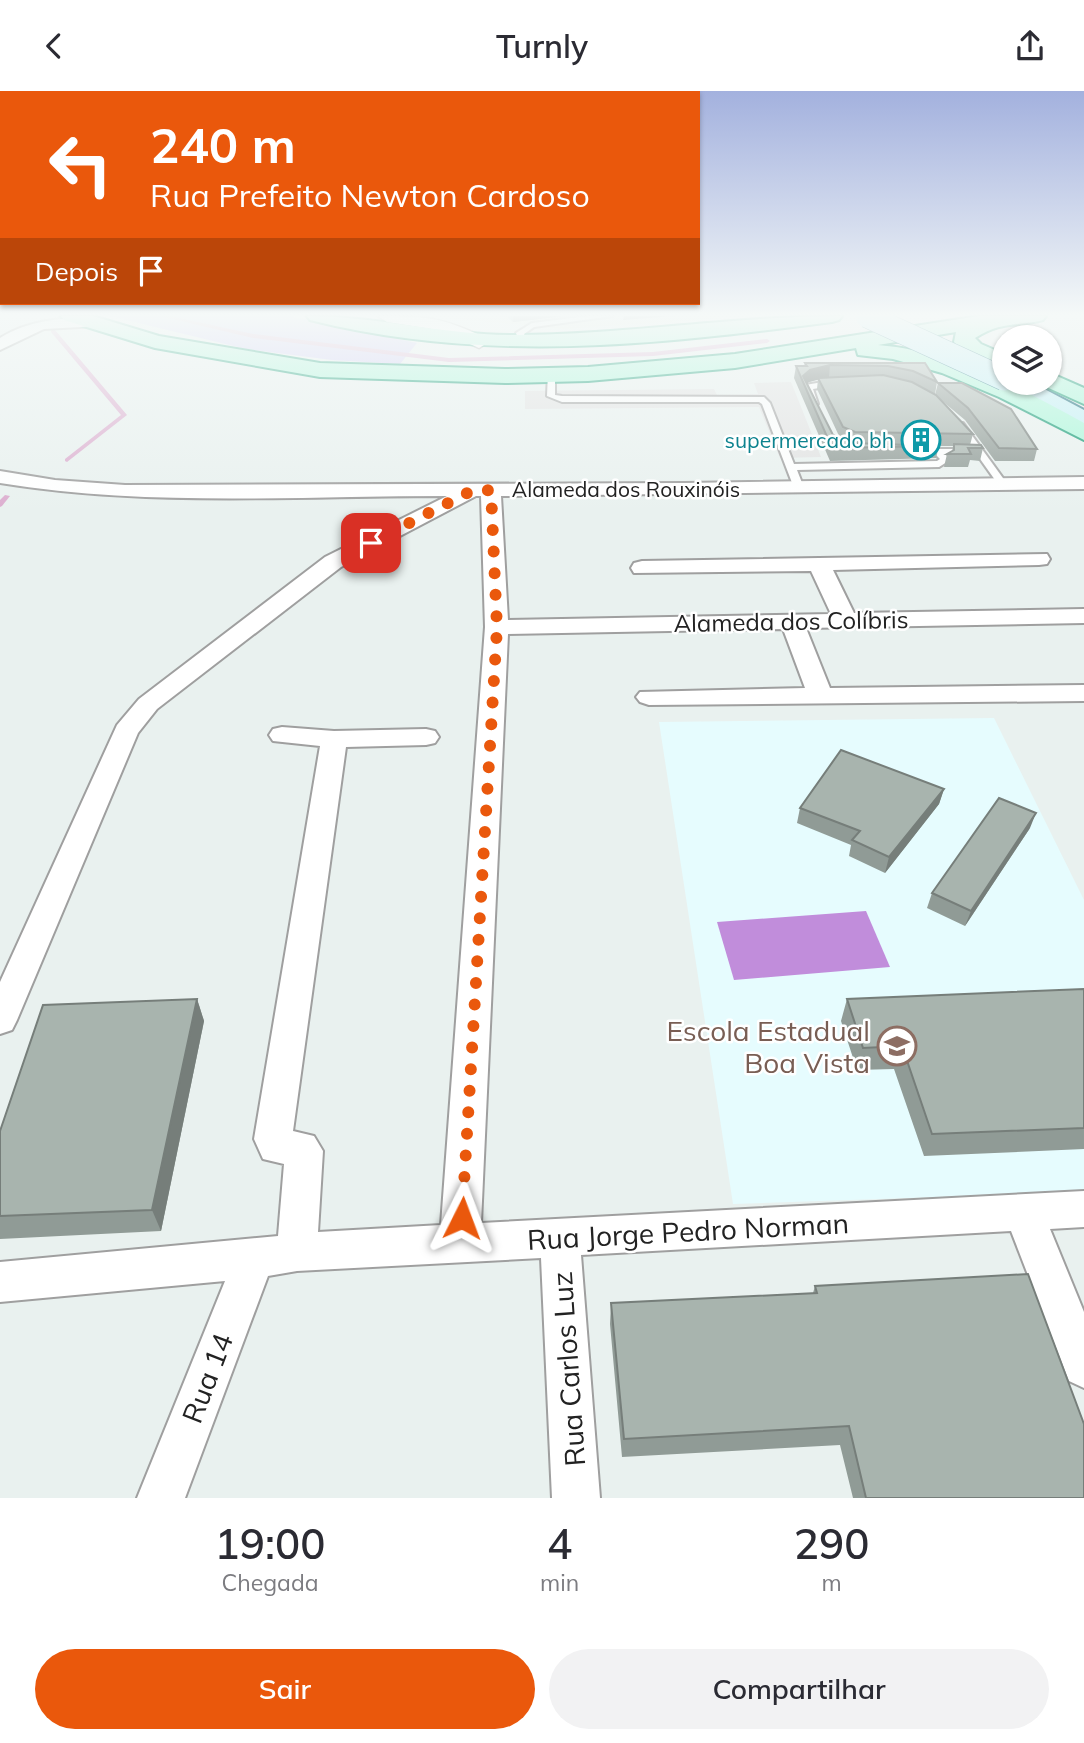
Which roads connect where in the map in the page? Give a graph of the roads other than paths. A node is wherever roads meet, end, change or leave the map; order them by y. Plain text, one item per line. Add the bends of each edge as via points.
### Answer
1 (551, 382) edge
2 (847, 382) edge
3 (978, 382) edge
4 (1062, 386) edge
5 (1062, 390) edge
6 (1037, 395) edge
7 (1081, 396) edge
8 (819, 414) edge
9 (957, 420) edge
10 (1084, 420) edge
11 (1084, 433) edge
12 (902, 452) edge
13 (939, 452) junction
14 (980, 452) junction
15 (791, 467) junction
16 (0, 477) edge
17 (1084, 483) edge
18 (1003, 485) junction
19 (799, 488) junction
20 (481, 490) junction
21 (1039, 559) dead end
22 (819, 564) junction
23 (642, 568) dead end
24 (1084, 616) edge
25 (845, 619) junction
26 (792, 622) junction
27 (497, 628) junction
28 (1084, 693) edge
29 (821, 696) junction
30 (649, 697) dead end
31 (282, 735) dead end
32 (426, 737) dead end
33 (334, 739) junction
34 (0, 1020) edge
35 (1084, 1209) edge
36 (1023, 1211) junction
37 (560, 1239) junction
38 (460, 1245) junction
39 (297, 1252) junction
40 (254, 1259) junction
41 (0, 1282) edge
42 (1084, 1366) edge
43 (161, 1498) edge
44 (576, 1498) edge

1 - 15 lane via 550,394 558,398 761,399
2 - 8 lane via 808,387
3 - 11 main road
4 - 7 main road
5 - 7 main road
6 - 10 main road
9 - 14 lane
12 - 13 lane
13 - 14 lane
13 - 15 lane via 945,460 939,464
14 - 18 lane
15 - 19 lane
16 - 20 street, Alameda dos Rouxinóis via 125,491
17 - 18 street, Alameda dos Rouxinóis
18 - 19 street, Alameda dos Rouxinóis
19 - 20 street, Alameda dos Rouxinóis
20 - 27 street
20 - 34 street via 333,562 148,705 125,731
21 - 22 street
22 - 23 street
22 - 25 street
24 - 25 street, Alameda dos Colíbris
25 - 26 street, Alameda dos Colíbris
26 - 27 street, Alameda dos Colíbris
26 - 29 street
27 - 38 street
28 - 29 street
29 - 30 street
31 - 33 street
32 - 33 street
33 - 39 street via 273,1139 276,1147 304,1151
35 - 36 street, Rua Jorge Pedro Norman
36 - 37 street, Rua Jorge Pedro Norman
36 - 42 street
37 - 38 street, Rua Jorge Pedro Norman
37 - 44 street, Rua Carlos Luz
38 - 39 street, Rua Jorge Pedro Norman
39 - 40 street, Rua Jorge Pedro Norman
40 - 41 street, Rua Jorge Pedro Norman
40 - 43 street, Rua 14

